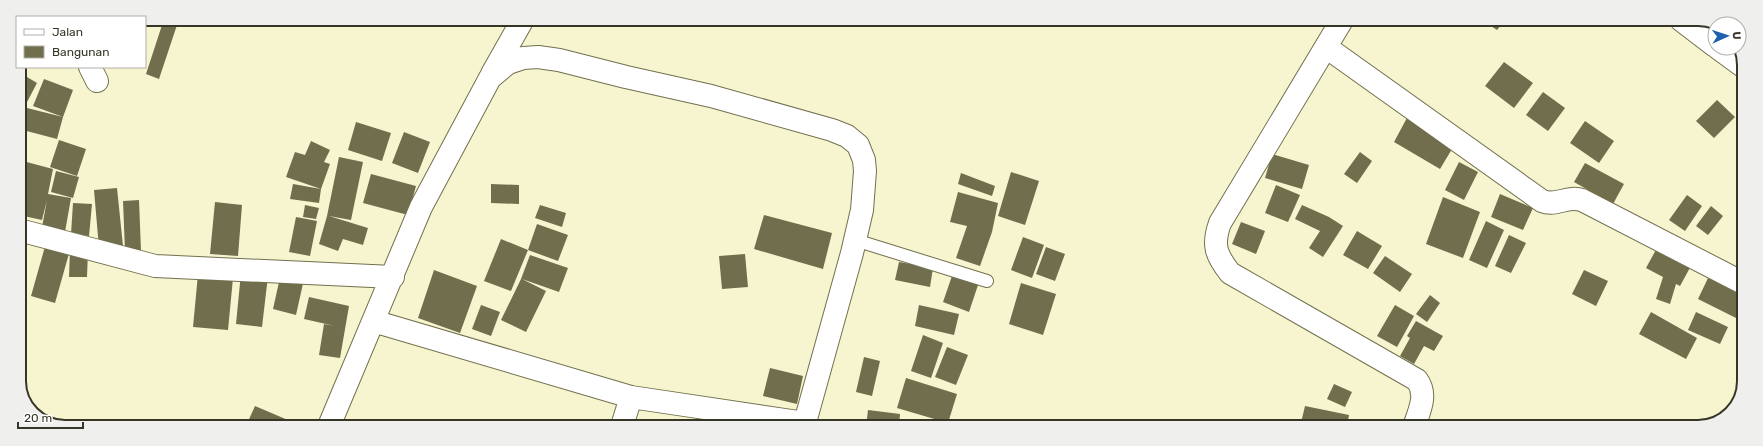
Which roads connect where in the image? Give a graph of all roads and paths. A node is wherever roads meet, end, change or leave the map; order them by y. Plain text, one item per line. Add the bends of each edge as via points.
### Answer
1 (519, 26) edge
2 (1338, 26) edge
3 (1688, 26) edge
4 (1707, 40) edge
5 (1326, 47) junction
6 (1728, 56) edge
7 (1737, 63) edge
8 (490, 78) junction
9 (26, 232) edge
10 (855, 240) junction
11 (393, 277) junction
12 (1737, 280) edge
13 (987, 281) dead end
14 (373, 321) junction
15 (631, 397) junction
16 (332, 420) edge
17 (624, 420) edge
18 (773, 420) edge
19 (805, 420) edge
20 (1416, 420) edge

1 - 8 street
2 - 5 street
3 - 4 street
5 - 12 street via 1542,201 1549,204 1574,197 1582,200
5 - 20 street via 1220,224 1215,239 1217,252 1230,273 1417,380 1423,394
6 - 7 street
8 - 10 street via 508,63 523,58 559,60 711,96 847,136 858,145 865,165 862,210
8 - 11 street via 421,207
9 - 11 street via 155,266
10 - 13 lane
10 - 19 street
11 - 14 street
14 - 15 street
14 - 16 street
15 - 17 street
15 - 18 street

